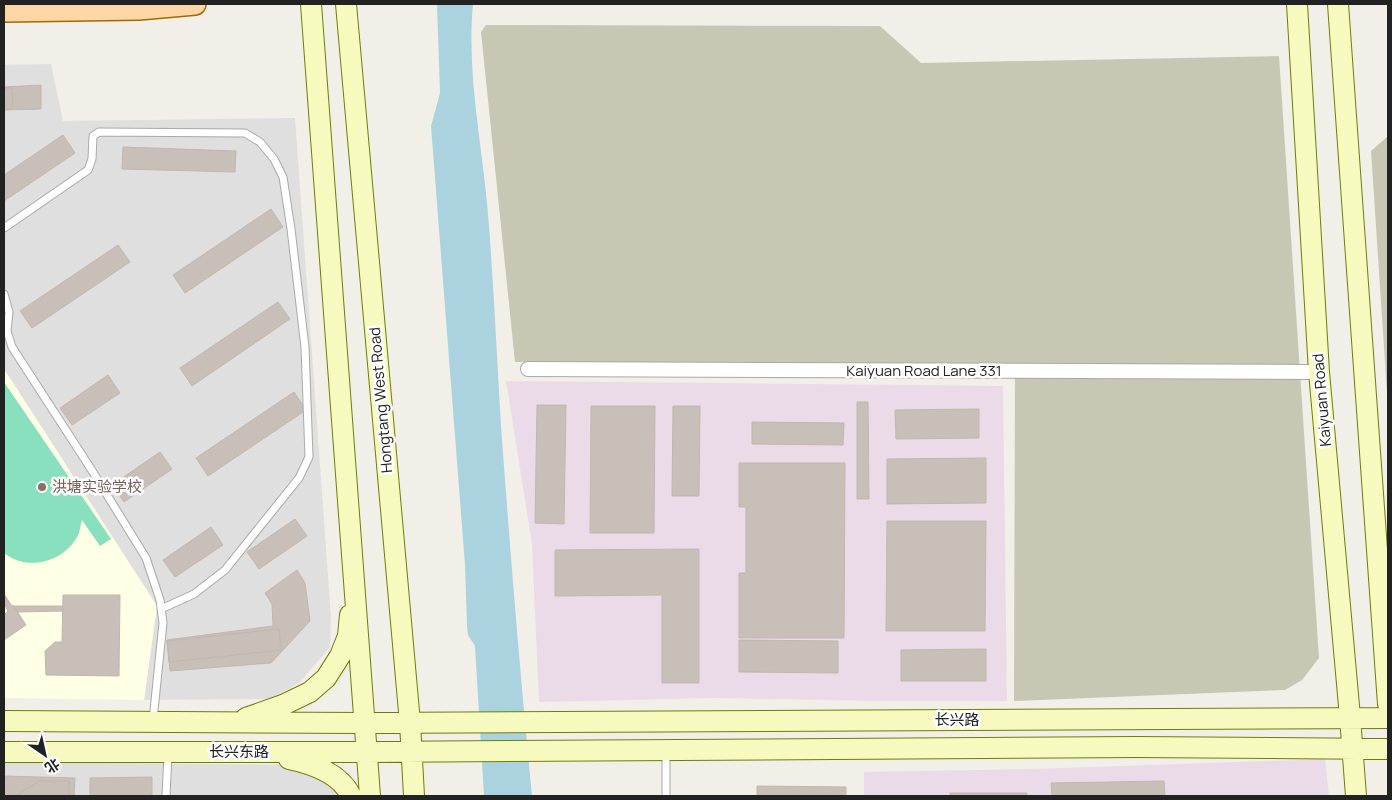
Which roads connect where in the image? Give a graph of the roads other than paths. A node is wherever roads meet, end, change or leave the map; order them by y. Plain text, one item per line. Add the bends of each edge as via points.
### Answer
1 (195, 4) edge
2 (311, 4) edge
3 (346, 4) edge
4 (1297, 4) edge
5 (1338, 4) edge
6 (4, 11) edge
7 (4, 228) edge
8 (4, 294) edge
9 (528, 369) dead end
10 (1319, 372) junction
11 (354, 576) junction
12 (161, 609) junction
13 (1388, 704) edge
14 (1350, 717) junction
15 (1388, 718) edge
16 (4, 721) edge
17 (153, 722) junction
18 (233, 722) junction
19 (410, 723) junction
20 (473, 723) joint
21 (365, 724) junction
22 (1352, 749) junction
23 (1388, 749) edge
24 (666, 750) junction
25 (474, 751) joint
26 (4, 752) edge
27 (168, 752) junction
28 (257, 752) junction
29 (366, 752) junction
30 (411, 752) junction
31 (166, 796) edge
32 (351, 796) edge
33 (370, 796) edge
34 (414, 796) edge
35 (666, 796) edge
36 (1356, 796) edge

1 - 6 main road via 140,9
2 - 11 main road
3 - 19 main road, Hongtang West Road
4 - 10 main road, Kaiyuan Road
5 - 13 main road
7 - 12 lane via 88,170 92,160 93,136 99,132 245,133 260,142 274,159 282,177 305,347 309,457 299,478 225,570 194,594
8 - 12 lane via 9,312 7,331 12,347 146,558
9 - 10 street, Kaiyuan Road Lane 331
10 - 14 main road, Kaiyuan Road
11 - 18 main road via 348,636 326,678 310,692 283,705
11 - 21 main road
12 - 17 lane via 163,623
14 - 15 main road, 长兴路
14 - 20 main road, 长兴路
14 - 22 main road, Kaiyuan Road
16 - 17 main road, 长兴东路
17 - 18 main road, 长兴东路
18 - 21 main road, 长兴东路
19 - 20 main road, 长兴东路
19 - 21 main road, 长兴东路
19 - 30 main road, Hongtang West Road
21 - 29 main road
22 - 23 main road, 长兴路
22 - 24 main road, 长兴路
22 - 36 main road, Kaiyuan Road
24 - 25 main road, 长兴路
24 - 35 lane
25 - 30 main road, 长兴东路
26 - 27 main road, 长兴东路
27 - 28 main road, 长兴东路
27 - 31 lane
28 - 29 main road, 长兴东路
28 - 32 main road via 308,763 330,773 348,789
29 - 30 main road, 长兴东路
29 - 33 main road
30 - 34 main road, Hongtang West Road

